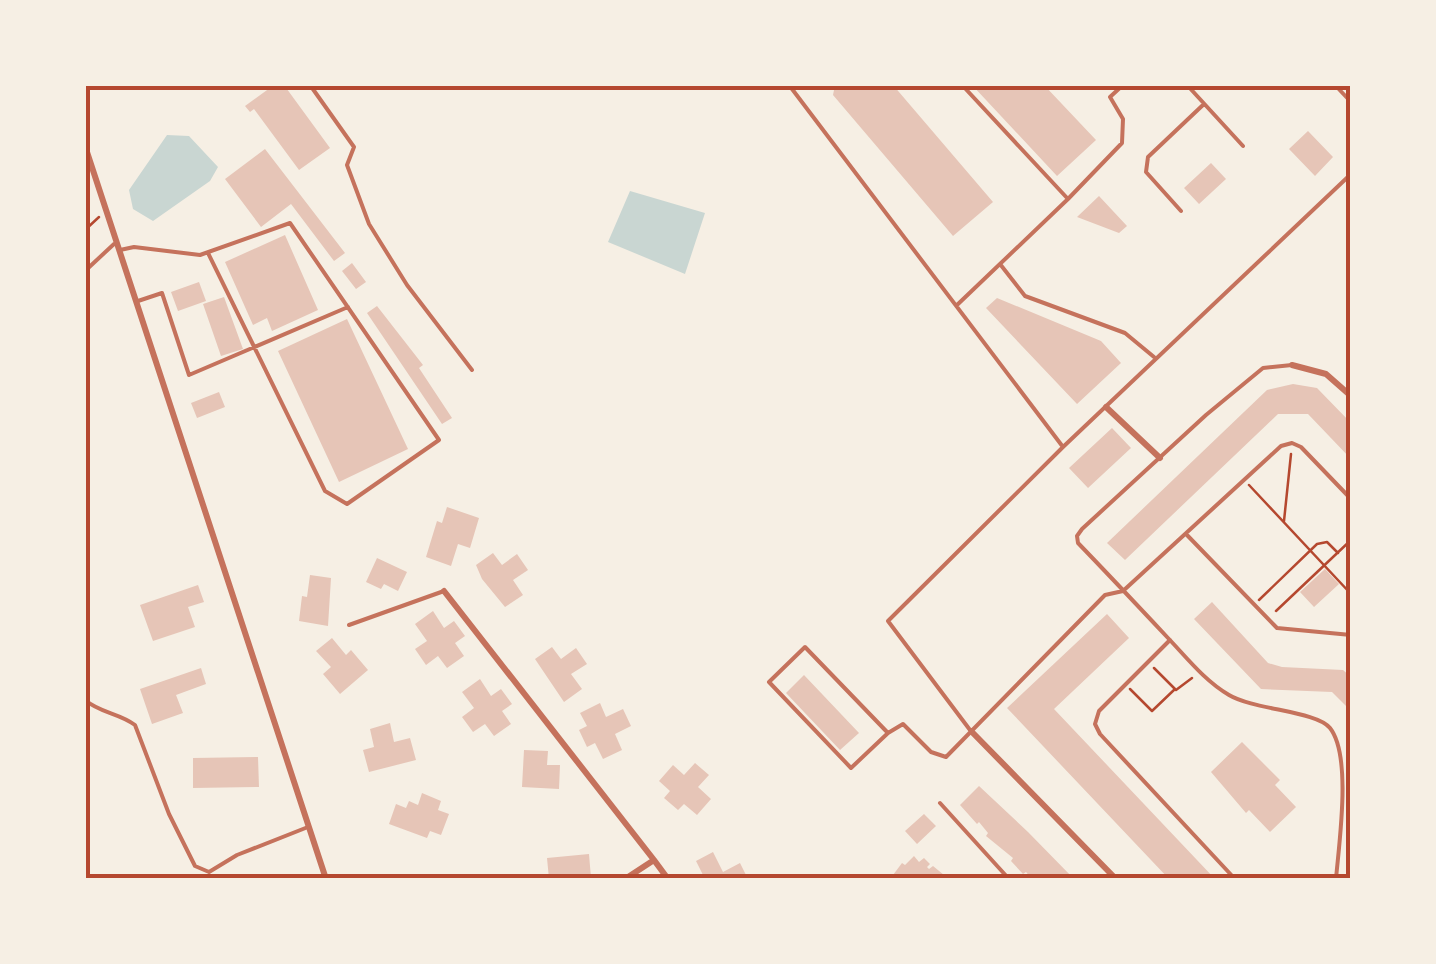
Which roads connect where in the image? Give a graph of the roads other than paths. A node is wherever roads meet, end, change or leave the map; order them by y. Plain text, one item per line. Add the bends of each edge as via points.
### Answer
1 (310, 85) edge
2 (789, 85) edge
3 (962, 85) edge
4 (1122, 85) edge
5 (1187, 85) edge
6 (1335, 85) edge
7 (1351, 102) edge
8 (1204, 104) junction
9 (85, 146) edge
10 (1243, 146) dead end
11 (1351, 174) edge
12 (1068, 198) junction
13 (1181, 210) dead end
14 (117, 242) junction
15 (120, 250) junction
16 (208, 252) junction
17 (1000, 264) junction
18 (85, 271) edge
19 (137, 302) junction
20 (958, 305) junction
21 (348, 308) junction
22 (254, 348) junction
23 (1156, 359) junction
24 (1292, 365) joint
25 (472, 370) dead end
26 (1351, 396) edge
27 (1106, 407) junction
28 (1063, 447) junction
29 (1160, 458) junction
30 (1351, 499) edge
31 (1186, 534) junction
32 (1123, 590) junction
33 (444, 591) joint
34 (85, 592) edge
35 (348, 624) dead end
36 (85, 635) edge
37 (1351, 636) edge
38 (1170, 640) junction
39 (85, 700) edge
40 (972, 732) junction
41 (888, 733) junction
42 (1351, 786) edge
43 (1343, 787) junction
44 (940, 804) dead end
45 (308, 826) junction
46 (654, 860) junction
47 (326, 879) edge
48 (625, 879) edge
49 (668, 879) edge
50 (1009, 879) edge
51 (1116, 879) edge
52 (1235, 879) edge
53 (1336, 879) edge

1 - 25 lane via 354,146 347,165 368,224
2 - 20 lane
3 - 12 lane
4 - 12 lane via 1110,98 1123,119 1122,142
5 - 8 lane
6 - 7 lane
8 - 10 lane
8 - 13 lane via 1148,158 1146,172
9 - 14 street
11 - 23 lane
12 - 17 lane
14 - 15 street
14 - 18 lane
15 - 16 lane
15 - 19 street
16 - 21 lane via 290,223
16 - 22 lane
17 - 20 lane
17 - 23 lane via 1025,296 1124,332
19 - 22 lane via 162,292 189,376
19 - 45 street
20 - 28 lane
21 - 22 lane
21 - 22 lane via 439,440 347,504 325,491
23 - 27 lane
24 - 26 street via 1326,374
24 - 29 lane via 1262,368
27 - 28 lane
27 - 29 street
28 - 40 lane via 888,620
29 - 32 lane via 1077,536
30 - 31 lane via 1292,443
31 - 32 lane
31 - 37 lane via 1277,628
32 - 38 lane
32 - 40 lane via 1105,595
33 - 35 lane
33 - 46 street
34 - 36 lane
38 - 43 lane via 1214,686 1248,705 1322,721 1337,743
38 - 52 lane via 1099,711 1095,724
39 - 45 lane via 135,725 195,866 209,872
40 - 41 lane via 946,757 931,752 903,724
40 - 51 street
41 - 41 lane via 805,647 768,682 851,768
42 - 43 lane
43 - 53 lane
44 - 50 lane
45 - 47 street
46 - 48 street
46 - 49 street

